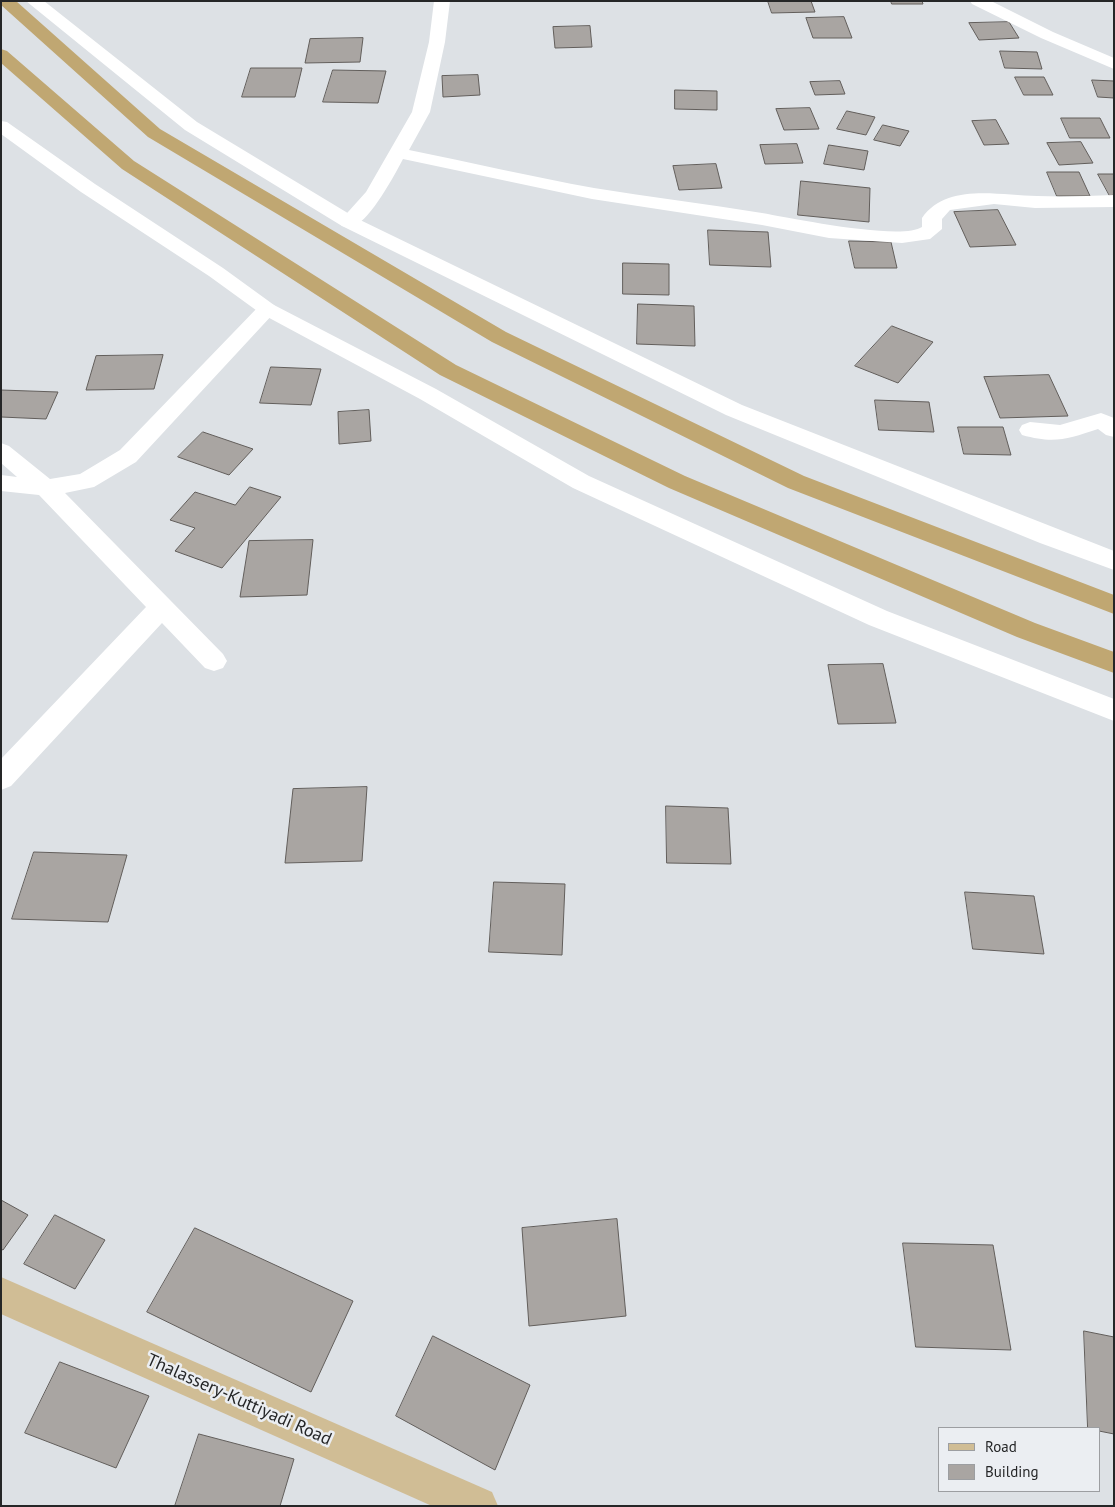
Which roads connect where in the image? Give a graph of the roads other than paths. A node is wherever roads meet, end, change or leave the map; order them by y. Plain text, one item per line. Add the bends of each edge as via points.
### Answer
1 (6, 1) edge
2 (34, 1) edge
3 (442, 1) edge
4 (978, 1) edge
5 (1, 54) edge
6 (1114, 64) edge
7 (1, 126) edge
8 (398, 153) junction
9 (1114, 201) edge
10 (349, 222) junction
11 (267, 309) junction
12 (1030, 430) dead end
13 (1114, 430) edge
14 (1, 451) edge
15 (1, 483) edge
16 (46, 488) junction
17 (1114, 560) edge
18 (1114, 605) edge
19 (162, 607) junction
20 (214, 660) dead end
21 (1114, 663) edge
22 (1114, 710) edge
23 (1, 778) edge
24 (1, 1295) edge
25 (478, 1506) edge

1 - 18 highway via 154,133 499,337 796,482
2 - 10 street via 191,126
3 - 8 street via 437,42 421,112
4 - 6 street
5 - 21 highway via 128,165 448,370 677,482 1026,630
7 - 11 street
8 - 9 street via 592,193 829,232 902,237 923,235 932,229 932,218 943,206 962,201 994,198 1035,202
8 - 10 street via 374,195
10 - 17 street via 734,410
11 - 16 street via 128,456 86,481
11 - 22 street via 428,394 581,482 878,618
12 - 13 street via 1062,433 1101,420
14 - 16 street
15 - 16 street
16 - 19 street
19 - 20 street
19 - 23 street
24 - 25 main road, Thalassery-Kuttiyadi Road

